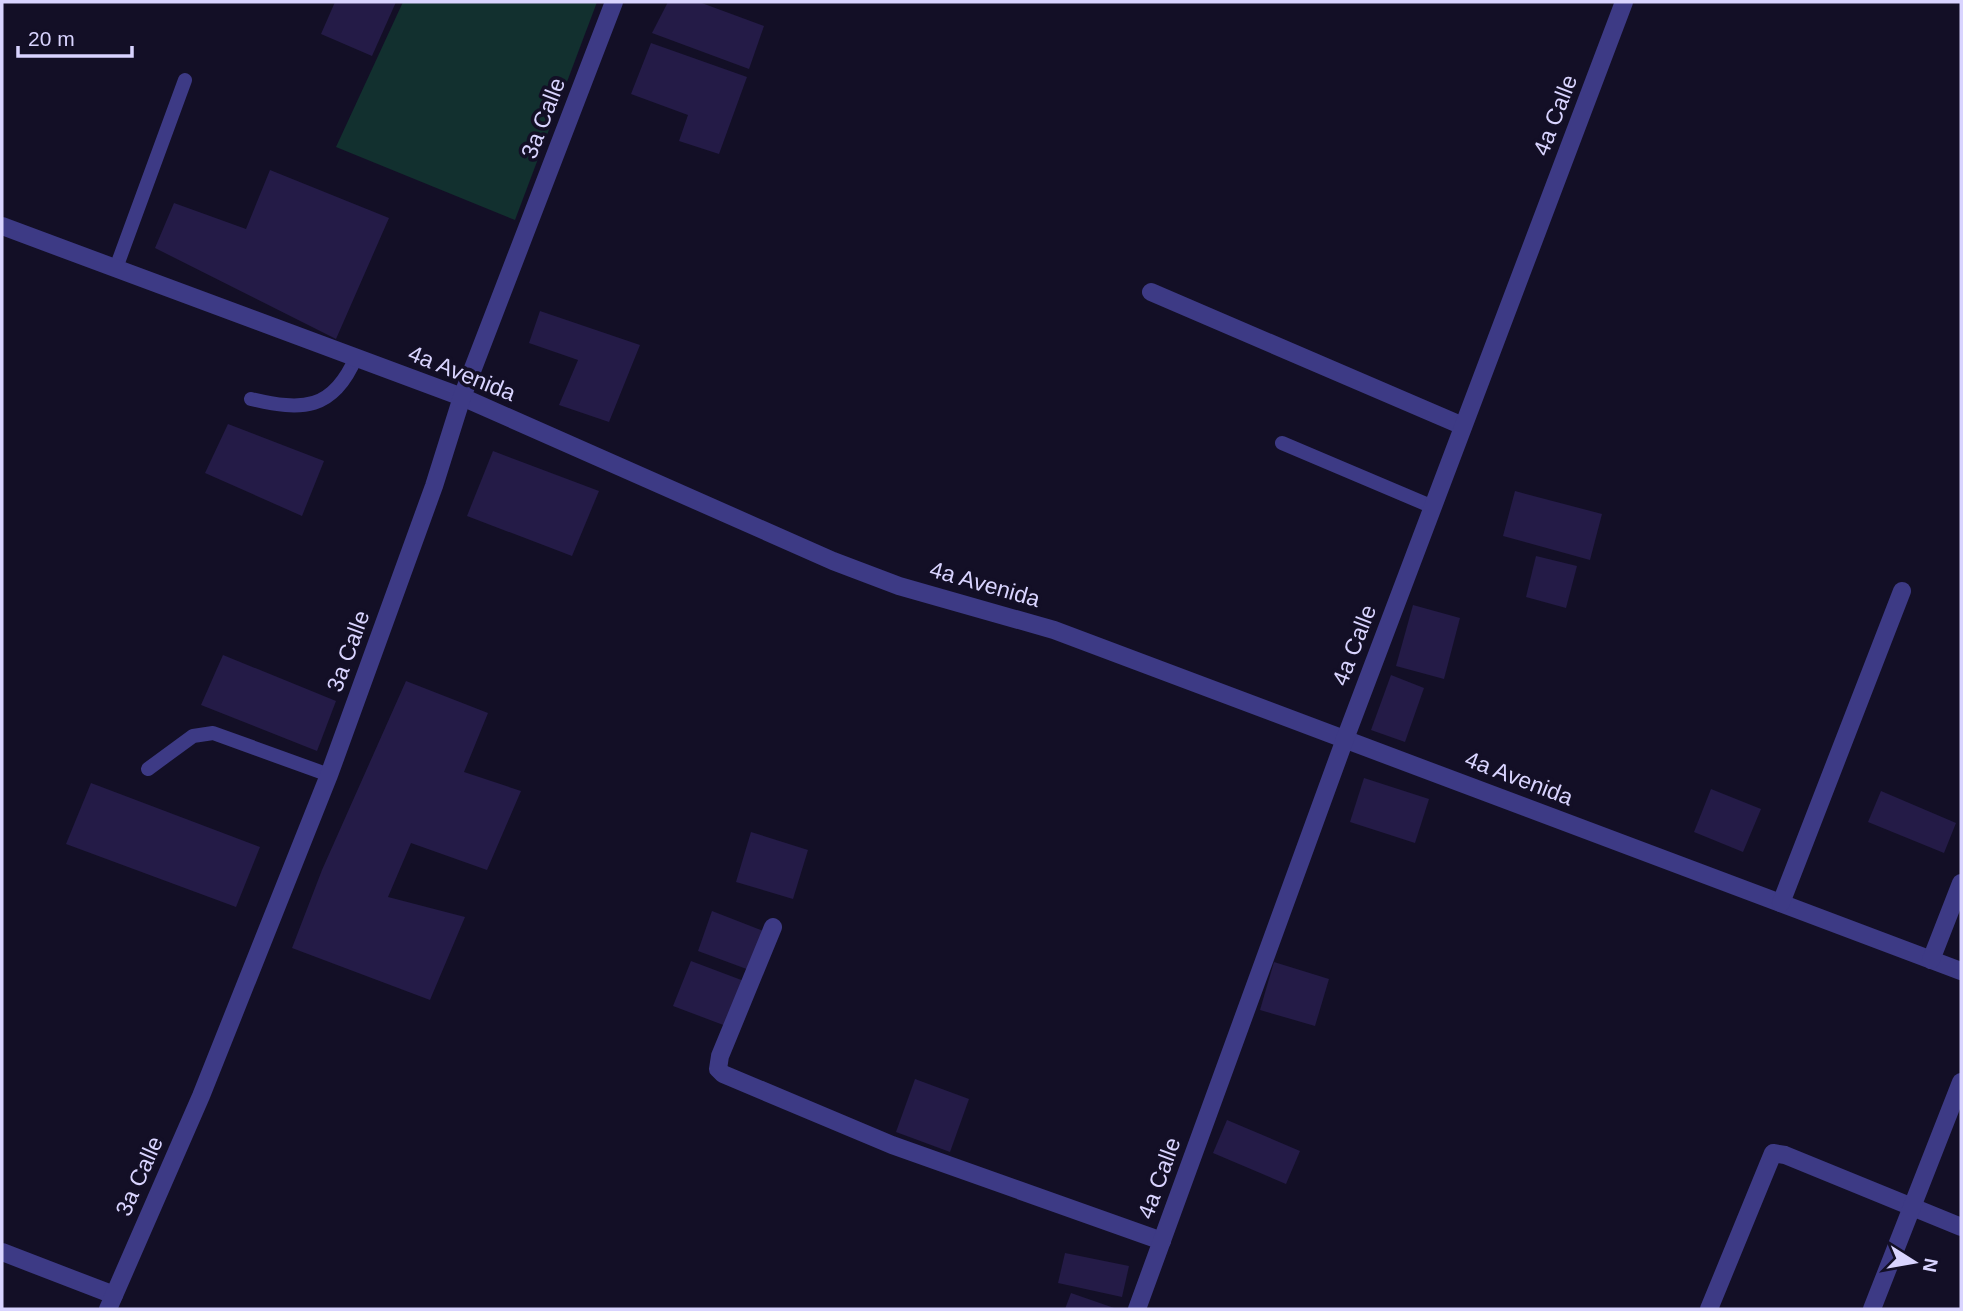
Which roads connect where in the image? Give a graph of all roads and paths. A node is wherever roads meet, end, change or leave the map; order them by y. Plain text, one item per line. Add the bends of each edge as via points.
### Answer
1 (614, 2) edge
2 (1624, 2) edge
3 (186, 80) dead end
4 (2, 226) edge
5 (116, 268) junction
6 (1151, 292) dead end
7 (356, 357) junction
8 (462, 397) junction
9 (251, 399) dead end
10 (1463, 426) junction
11 (1282, 443) dead end
12 (1433, 507) junction
13 (1902, 591) dead end
14 (1345, 739) junction
15 (148, 769) dead end
16 (329, 775) junction
17 (1961, 883) edge
18 (1781, 903) junction
19 (773, 927) dead end
20 (1931, 960) junction
21 (1961, 971) edge
22 (1961, 1082) edge
23 (1912, 1208) junction
24 (1961, 1227) edge
25 (1162, 1241) junction
26 (2, 1252) edge
27 (111, 1302) edge
28 (1137, 1309) edge
29 (1709, 1309) edge
30 (1872, 1309) edge

1 - 8 street, 3a Calle
2 - 10 street, 4a Calle
3 - 5 lane
4 - 5 street, 4a Avenida
5 - 7 street, 4a Avenida
6 - 10 street
7 - 8 street, 4a Avenida
7 - 9 lane via 349,373 323,401 282,406
8 - 14 street, 4a Avenida via 833,561 900,586 1054,630
8 - 16 street, 3a Calle
10 - 12 street, 4a Calle
11 - 12 lane
12 - 14 street, 4a Calle
13 - 18 street
14 - 18 street, 4a Avenida
14 - 25 street, 4a Calle
15 - 16 lane via 193,736 213,733
16 - 27 street, 3a Calle via 201,1096
17 - 20 street
18 - 20 street, 4a Avenida
19 - 25 street via 720,1056 718,1069 723,1074 892,1145
20 - 21 street, 4a Avenida
22 - 23 street
23 - 24 street
23 - 29 street via 1773,1153
23 - 30 street
25 - 28 street, 4a Calle
26 - 27 street

